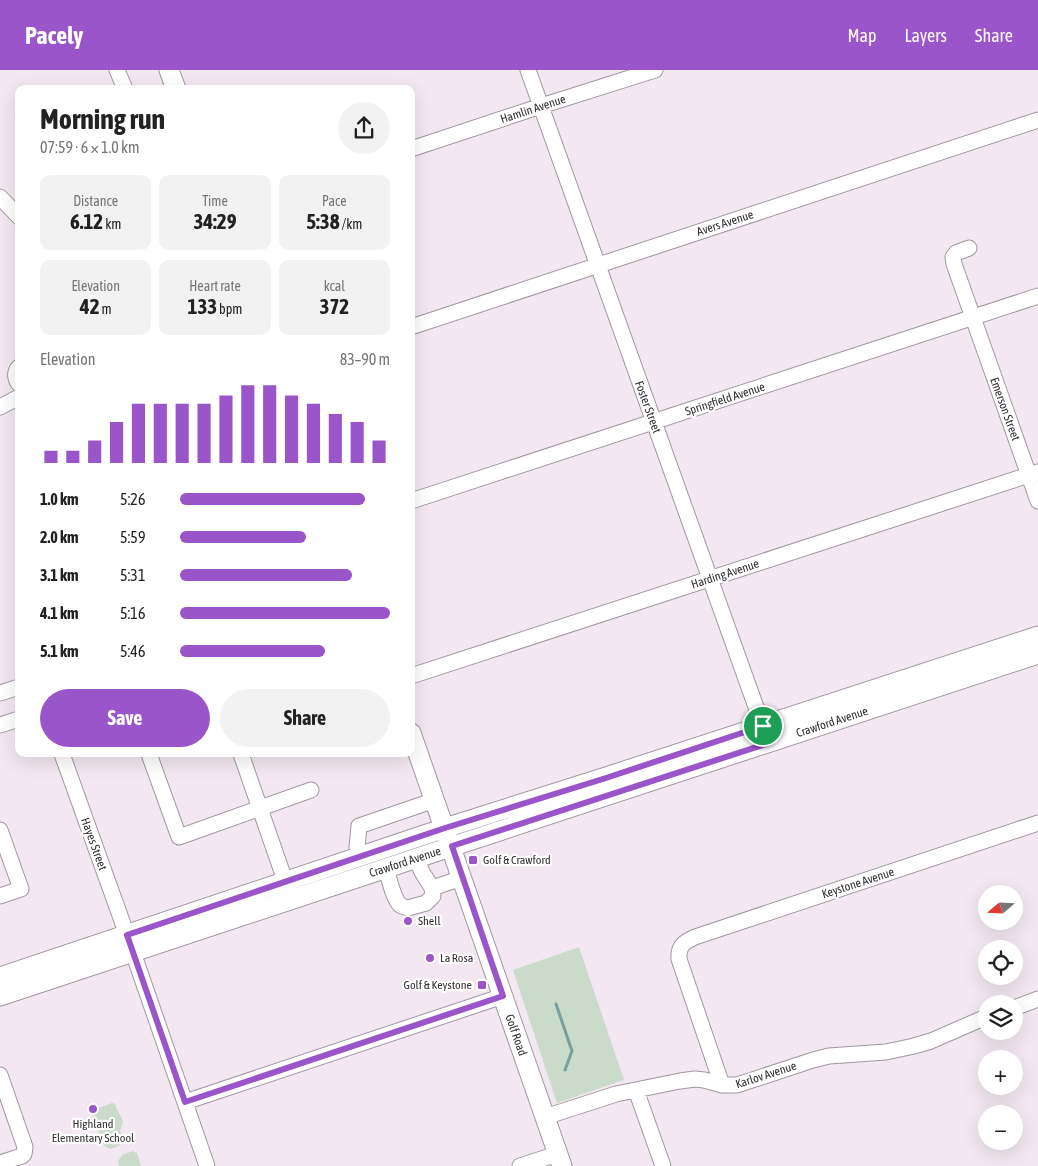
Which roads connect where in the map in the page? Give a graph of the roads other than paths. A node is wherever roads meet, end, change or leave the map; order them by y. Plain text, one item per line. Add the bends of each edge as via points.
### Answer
1 (117, 70) edge
2 (169, 70) edge
3 (528, 70) edge
4 (655, 70) edge
5 (123, 85) edge
6 (175, 85) edge
7 (540, 106) junction
8 (1038, 120) edge
9 (415, 148) edge
10 (0, 197) edge
11 (15, 212) edge
12 (969, 248) dead end
13 (598, 265) junction
14 (1038, 296) edge
15 (972, 318) junction
16 (415, 326) edge
17 (15, 399) edge
18 (0, 407) edge
19 (654, 422) junction
20 (1033, 474) edge
21 (415, 500) edge
22 (1038, 501) edge
23 (710, 578) junction
24 (1038, 636) edge
25 (1038, 654) edge
26 (415, 675) edge
27 (15, 687) edge
28 (0, 693) edge
29 (15, 720) edge
30 (0, 726) edge
31 (766, 734) junction
32 (415, 744) edge
33 (63, 757) edge
34 (150, 757) edge
35 (242, 757) edge
36 (311, 790) dead end
37 (435, 800) junction
38 (260, 808) junction
39 (1038, 823) edge
40 (445, 828) junction
41 (0, 830) edge
42 (452, 846) junction
43 (361, 856) junction
44 (416, 858) junction
45 (386, 868) junction
46 (462, 878) junction
47 (432, 888) junction
48 (288, 891) junction
49 (0, 896) edge
50 (130, 943) junction
51 (0, 977) edge
52 (0, 996) edge
53 (503, 996) junction
54 (1038, 1000) edge
55 (1023, 1005) edge
56 (978, 1020) edge
57 (0, 1076) edge
58 (722, 1086) junction
59 (636, 1090) junction
60 (185, 1102) junction
61 (545, 1117) junction
62 (560, 1160) edge
63 (0, 1163) edge
64 (207, 1166) edge
65 (520, 1166) edge
66 (663, 1166) edge

1 - 5 street
2 - 6 main road
3 - 7 street, Foster Street
4 - 7 street, Hamlin Avenue
7 - 9 street, Hamlin Avenue
7 - 13 street, Foster Street
8 - 13 street, Avers Avenue
10 - 11 street
12 - 15 street, Emerson Street via 953,257
13 - 16 street, Avers Avenue
13 - 19 street, Foster Street
14 - 15 street, Springfield Avenue
15 - 19 street, Springfield Avenue
15 - 20 street, Emerson Street
17 - 18 street
19 - 21 street, Springfield Avenue
19 - 23 street, Foster Street
20 - 22 street, Emerson Street
20 - 23 street, Harding Avenue
23 - 26 street, Harding Avenue
23 - 31 street, Foster Street
24 - 31 main road, Crawford Avenue
25 - 31 main road, Crawford Avenue
27 - 28 street
29 - 30 street
31 - 40 main road, Crawford Avenue via 606,778
31 - 42 main road, Crawford Avenue
32 - 37 main road, Golf Road
33 - 50 street, Hayes Street
34 - 38 street via 178,837
35 - 38 street
36 - 38 street
37 - 40 main road, Golf Road
37 - 43 street via 359,826 357,847
38 - 48 street
39 - 58 street, Keystone Avenue via 683,942 678,952 681,965
40 - 42 main road, Golf Road
40 - 43 main road, Crawford Avenue
41 - 49 street via 21,889
42 - 44 main road, Crawford Avenue
42 - 46 main road, Golf Road
43 - 48 main road, Crawford Avenue
44 - 45 main road, Crawford Avenue
44 - 47 street
45 - 47 street via 401,906 408,908 426,903 433,896
45 - 48 main road, Crawford Avenue
46 - 47 street
46 - 53 main road, Golf Road
48 - 50 main road, Crawford Avenue
50 - 51 main road, Crawford Avenue
50 - 52 main road, Crawford Avenue
50 - 60 street, Hayes Street
53 - 60 street
53 - 61 main road, Golf Road
54 - 55 street
56 - 58 street, Karlov Avenue via 914,1046 886,1052 829,1056 737,1085
57 - 63 street via 25,1147 22,1156
58 - 59 street, Karlov Avenue via 695,1079
59 - 61 street, Karlov Avenue
59 - 66 street
60 - 64 street, Hayes Street
61 - 62 main road, Golf Road
62 - 65 street

